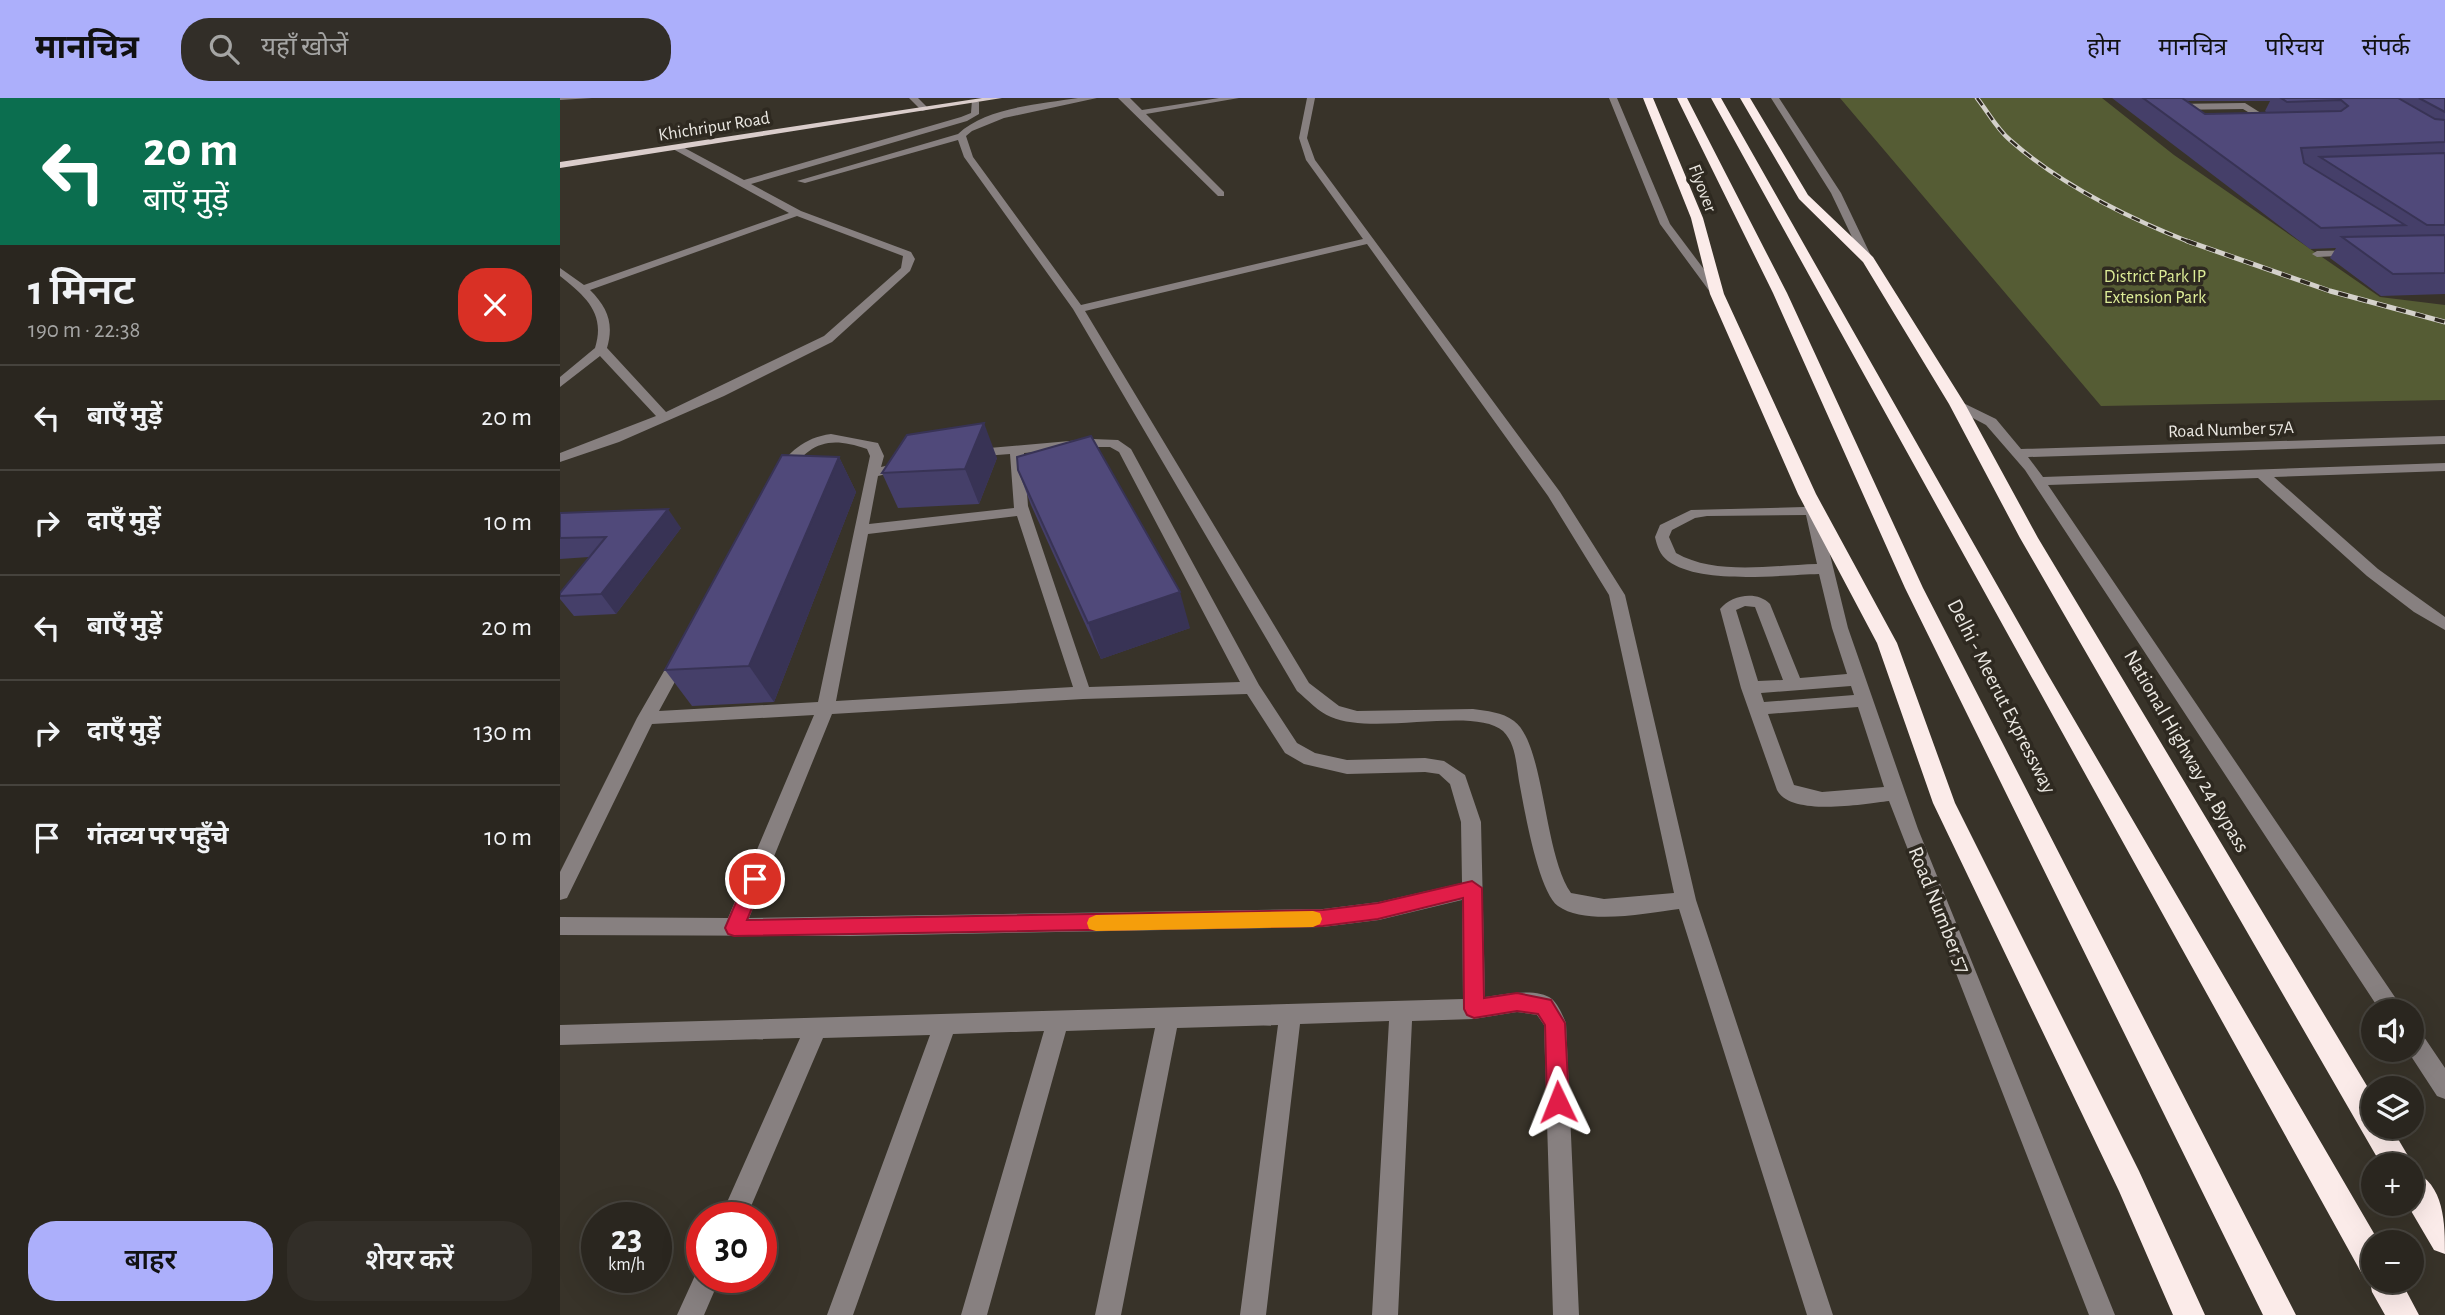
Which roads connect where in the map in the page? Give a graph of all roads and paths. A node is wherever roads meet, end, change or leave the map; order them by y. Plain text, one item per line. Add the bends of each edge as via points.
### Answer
1 (560, 98) edge
2 (588, 98) edge
3 (913, 98) edge
4 (998, 98) edge
5 (1093, 98) edge
6 (1122, 98) edge
7 (1235, 98) edge
8 (1311, 98) edge
9 (1613, 98) edge
10 (1648, 98) edge
11 (1682, 98) edge
12 (1716, 98) edge
13 (1745, 98) edge
14 (1775, 98) edge
15 (975, 102) junction
16 (2247, 107) junction
17 (2273, 107) dead end
18 (925, 109) junction
19 (1139, 113) junction
20 (2188, 120) edge
21 (2276, 125) junction
22 (2287, 125) edge
23 (2249, 126) edge
24 (961, 136) junction
25 (676, 148) junction
26 (560, 165) edge
27 (802, 181) dead end
28 (743, 184) junction
29 (1221, 194) dead end
30 (797, 214) junction
31 (1370, 240) junction
32 (2372, 252) edge
33 (2317, 254) edge
34 (1868, 260) junction
35 (560, 271) edge
36 (582, 289) junction
37 (1717, 294) junction
38 (1078, 309) junction
39 (601, 349) junction
40 (560, 383) edge
41 (1957, 404) junction
42 (664, 417) junction
43 (2445, 440) edge
44 (1017, 450) junction
45 (2018, 453) junction
46 (957, 454) edge
47 (560, 458) edge
48 (921, 460) edge
49 (2445, 467) edge
50 (2260, 472) junction
51 (872, 473) junction
52 (2039, 481) junction
53 (771, 490) edge
54 (1810, 502) junction
55 (1023, 511) junction
56 (860, 530) junction
57 (1826, 569) junction
58 (2445, 625) edge
59 (688, 642) edge
60 (1857, 679) junction
61 (1794, 685) junction
62 (1252, 688) junction
63 (1750, 688) junction
64 (1083, 693) junction
65 (1864, 700) junction
66 (826, 708) junction
67 (1757, 709) junction
68 (646, 718) junction
69 (1896, 793) junction
70 (1472, 888) junction
71 (560, 892) edge
72 (1686, 900) junction
73 (560, 926) edge
74 (734, 928) junction
75 (2385, 999) edge
76 (1474, 1009) junction
77 (1401, 1011) junction
78 (1290, 1014) junction
79 (1168, 1017) junction
80 (1058, 1021) junction
81 (945, 1024) junction
82 (816, 1028) junction
83 (560, 1035) edge
84 (2424, 1056) edge
85 (2445, 1088) edge
86 (2361, 1103) edge
87 (740, 1202) edge
88 (2424, 1205) edge
89 (2445, 1239) edge
90 (2361, 1242) edge
91 (700, 1293) edge
92 (2391, 1293) edge
93 (690, 1315) edge
94 (840, 1315) edge
95 (974, 1315) edge
96 (1108, 1315) edge
97 (1253, 1315) edge
98 (1385, 1315) edge
99 (1566, 1315) edge
100 (1820, 1315) edge
101 (2102, 1315) edge
102 (2189, 1315) edge
103 (2280, 1315) edge
104 (2403, 1315) edge

1 - 2 street
3 - 18 street
4 - 15 main road, Khichripur Road
5 - 24 street via 1000,116 970,127
6 - 19 street
7 - 19 street
8 - 31 street via 1303,138 1311,160
9 - 37 street via 1665,224
10 - 37 highway, Flyover via 1697,218
11 - 103 highway, Delhi - Meerut Expressway via 1780,293 1914,588
12 - 90 highway, Delhi - Meerut Expressway
13 - 34 highway via 1804,197
14 - 34 street via 1836,193
15 - 18 main road, Khichripur Road
15 - 28 street via 975,114 964,119
16 - 17 street
16 - 20 street via 2167,105
16 - 21 street
18 - 25 main road, Khichripur Road
19 - 29 street
21 - 22 street
21 - 23 street
24 - 27 street
24 - 38 street via 969,157
25 - 26 main road, Khichripur Road
25 - 28 street
28 - 30 street
30 - 36 street
30 - 42 street via 907,254 906,269 828,339
31 - 38 street
31 - 72 street via 1555,495 1617,595
32 - 33 street
34 - 41 highway, National Highway 24 Bypass
35 - 36 street
36 - 39 street via 598,302 606,323
37 - 54 highway, Flyover
38 - 72 street via 1303,687 1335,712 1363,719 1484,715 1506,724 1522,744 1554,883 1565,899 1599,907
39 - 40 street
39 - 42 street
41 - 45 street via 1991,422
41 - 86 highway, National Highway 24 Bypass via 2029,538
42 - 47 street
43 - 45 street, Road Number 57A
44 - 46 street
44 - 55 street
44 - 62 street via 1093,443 1113,443 1124,449
45 - 52 street
48 - 51 street
49 - 50 street
50 - 52 street
50 - 58 street via 2336,543
51 - 53 street via 877,456 873,446 858,440 819,438 790,458
51 - 56 street
52 - 75 street
54 - 57 street, Road Number 57
54 - 57 street via 1691,514 1665,528 1662,537 1672,557 1684,564 1727,570
54 - 102 highway, Flyover via 1887,643 1944,803 2129,1181
55 - 56 street
55 - 64 street
56 - 66 street
57 - 60 street, Road Number 57
59 - 68 street
60 - 61 street
60 - 65 street, Road Number 57
61 - 63 street
61 - 63 street via 1765,608 1748,600 1733,604 1728,618
62 - 64 street
62 - 70 street via 1291,748 1310,759 1347,767 1425,765 1444,768 1458,780 1471,822
63 - 67 street
64 - 66 street
65 - 67 street
65 - 69 street, Road Number 57
66 - 68 street
66 - 74 street
67 - 69 street via 1786,790 1792,795 1809,799
68 - 71 street
69 - 101 street, Road Number 57
70 - 74 street via 1378,911 1323,918
70 - 76 street
72 - 100 street
73 - 74 street
76 - 77 street
76 - 99 street via 1517,1002 1544,1006 1555,1023
77 - 78 street
77 - 98 street
78 - 79 street
78 - 97 street
79 - 80 street
79 - 96 street
80 - 81 street
80 - 95 street
81 - 82 street
81 - 94 street
82 - 83 street
82 - 87 street
84 - 85 street
88 - 89 highway
91 - 93 street
92 - 104 highway

